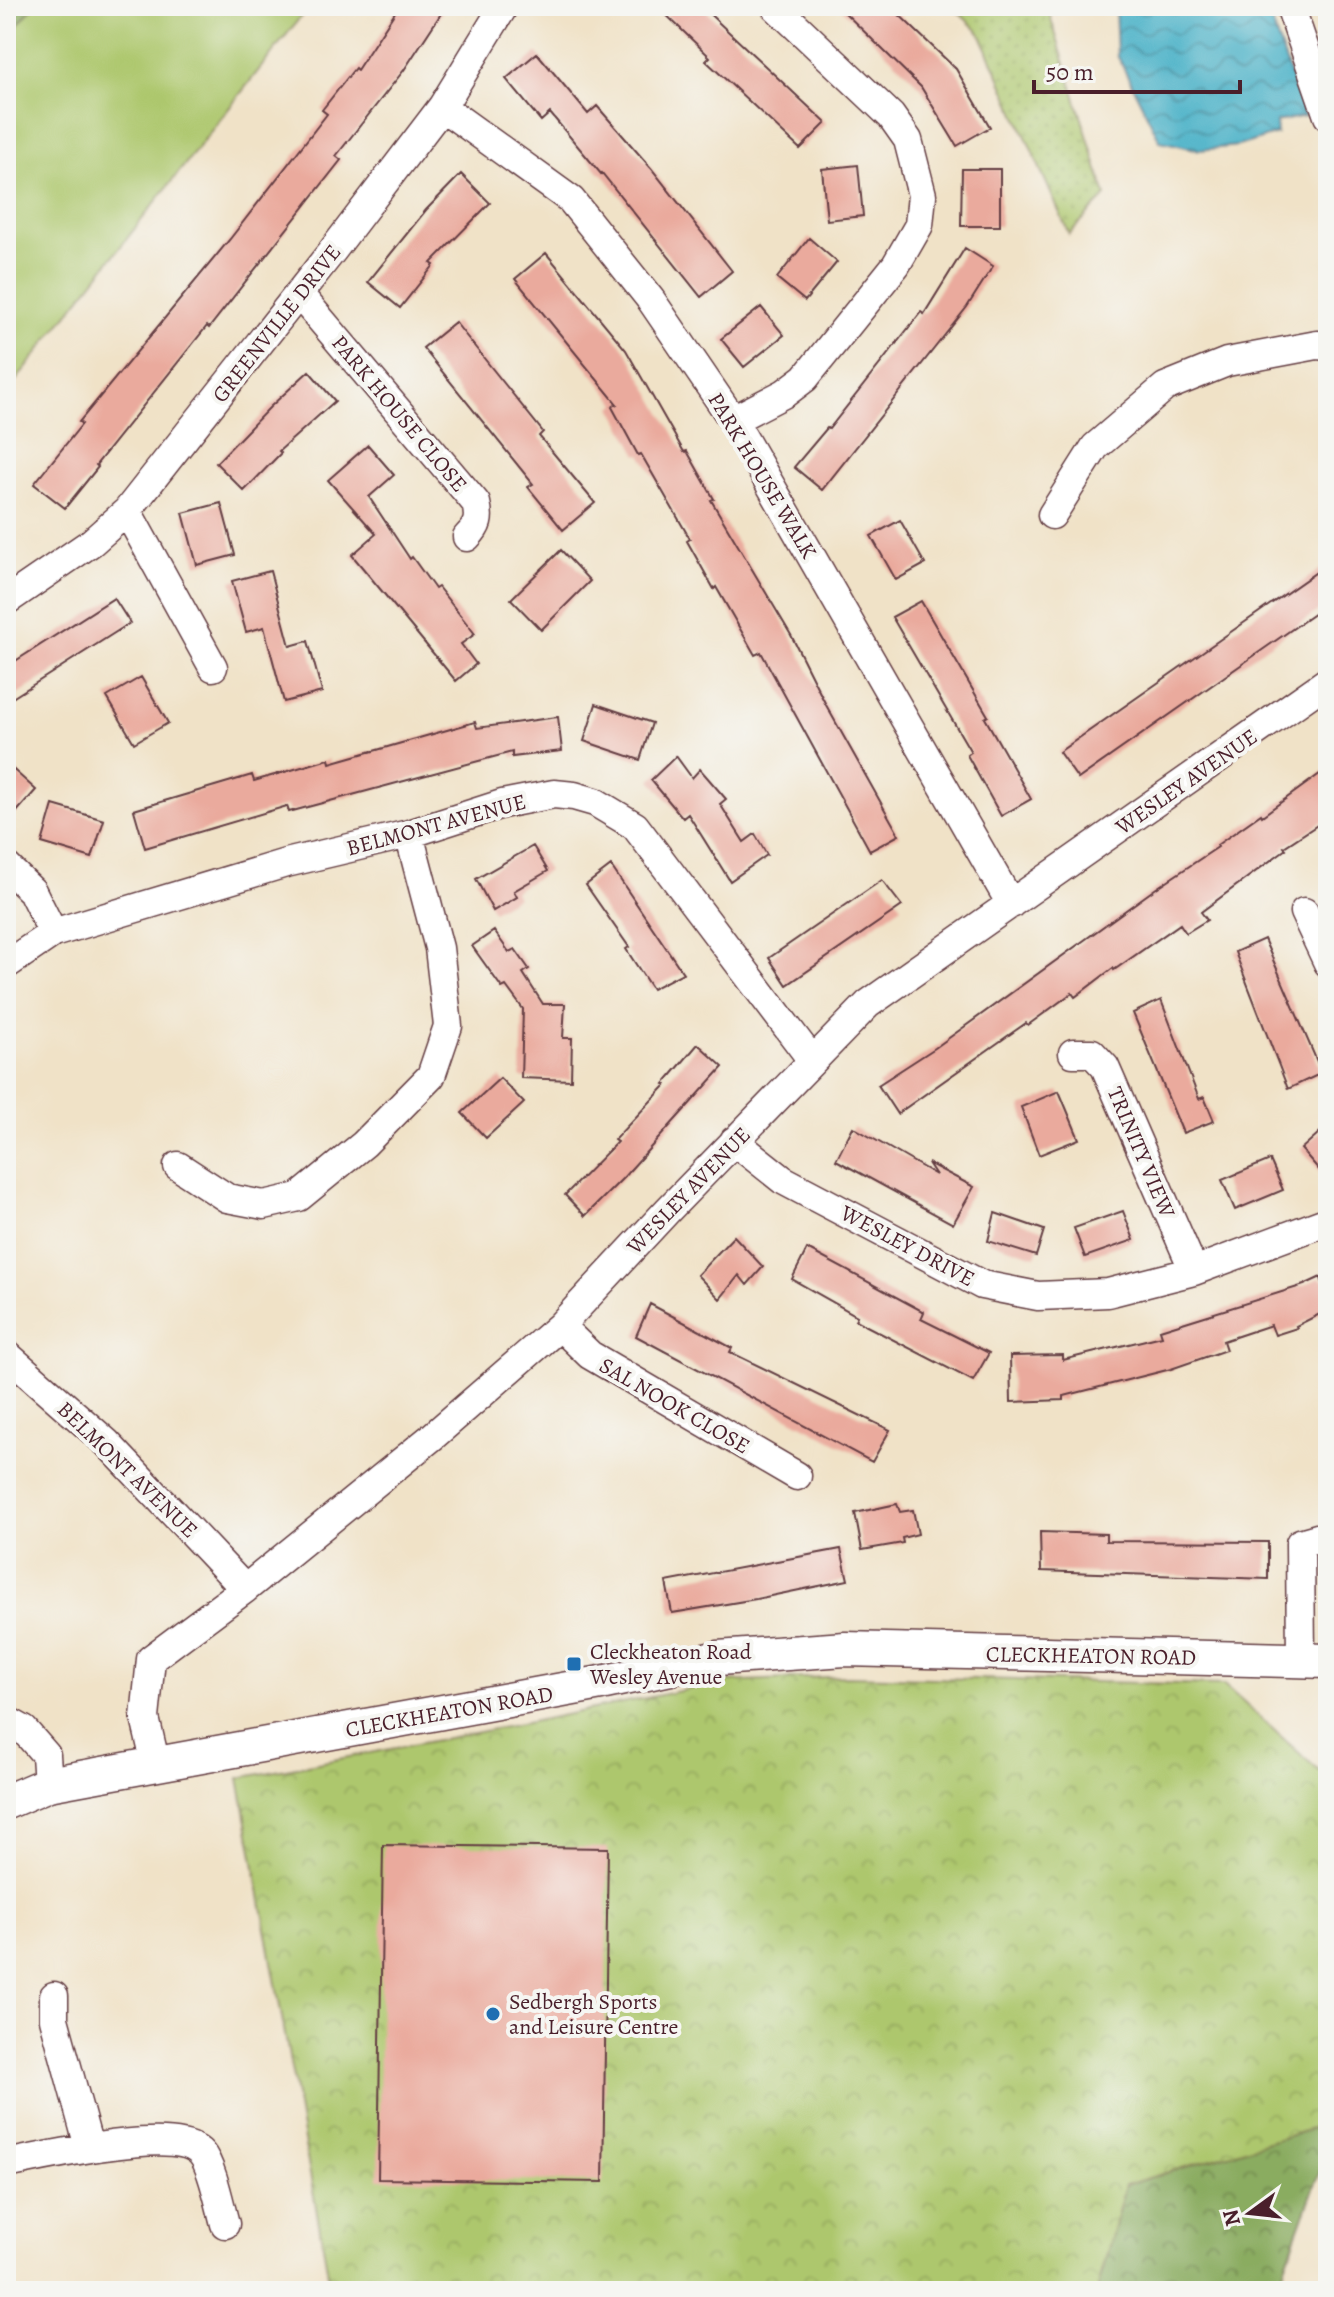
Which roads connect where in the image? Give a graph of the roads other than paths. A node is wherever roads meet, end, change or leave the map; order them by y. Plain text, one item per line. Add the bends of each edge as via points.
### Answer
1 (504, 6) edge
2 (775, 6) edge
3 (1290, 6) edge
4 (442, 107) junction
5 (1328, 116) edge
6 (299, 294) junction
7 (1328, 346) edge
8 (733, 420) junction
9 (127, 511) junction
10 (1052, 515) dead end
11 (467, 537) dead end
12 (6, 601) edge
13 (213, 667) dead end
14 (1328, 681) edge
15 (409, 834) junction
16 (6, 866) edge
17 (1011, 904) junction
18 (1304, 912) dead end
19 (53, 933) junction
20 (1328, 963) edge
21 (6, 965) edge
22 (1073, 1053) dead end
23 (812, 1060) junction
24 (734, 1141) junction
25 (178, 1166) dead end
26 (1328, 1221) edge
27 (1194, 1271) junction
28 (560, 1326) junction
29 (6, 1354) edge
30 (797, 1476) dead end
31 (1328, 1535) edge
32 (245, 1589) junction
33 (1314, 1661) edge
34 (6, 1720) edge
35 (156, 1765) junction
36 (48, 1784) junction
37 (6, 1802) edge
38 (54, 1996) dead end
39 (89, 2147) junction
40 (6, 2164) edge
41 (225, 2224) dead end

1 - 4 street, GREENVILLE DRIVE
2 - 8 street via 891,116 908,140 922,195 919,225 896,265 805,378
3 - 5 street
4 - 6 street, GREENVILLE DRIVE
4 - 8 street, PARK HOUSE WALK via 571,200 651,300
6 - 9 street, GREENVILLE DRIVE
6 - 11 street, PARK HOUSE CLOSE via 476,503 479,517
7 - 10 street via 1227,362 1165,387 1095,447
8 - 17 street, PARK HOUSE WALK
9 - 12 street, GREENVILLE DRIVE
9 - 13 street
14 - 17 street, WESLEY AVENUE
15 - 19 street, BELMONT AVENUE via 286,863
15 - 23 street, BELMONT AVENUE via 502,804 554,794 595,802 617,813 635,826
15 - 25 street via 439,948 448,1026 431,1076 364,1144 299,1197 264,1205 227,1198
16 - 19 street via 32,891
17 - 23 street, WESLEY AVENUE via 868,1004
18 - 20 street
19 - 21 street, BELMONT AVENUE
22 - 27 street, TRINITY VIEW via 1092,1053 1105,1067
23 - 24 street, WESLEY AVENUE
24 - 27 street, WESLEY DRIVE via 783,1180 982,1285 1073,1297
24 - 28 street, WESLEY AVENUE
26 - 27 street, WESLEY DRIVE
28 - 30 street, SAL NOOK CLOSE via 590,1355
28 - 32 street, WESLEY AVENUE
29 - 32 street, BELMONT AVENUE via 107,1443
31 - 33 street via 1300,1543
32 - 35 street, WESLEY AVENUE via 151,1659 145,1718
33 - 35 street, CLECKHEATON ROAD via 845,1649 718,1658
34 - 36 street via 24,1730 46,1755
35 - 36 street, CLECKHEATON ROAD
36 - 37 street, CLECKHEATON ROAD
38 - 39 street via 54,2019
39 - 40 street
39 - 41 street via 176,2141 193,2146 204,2156

